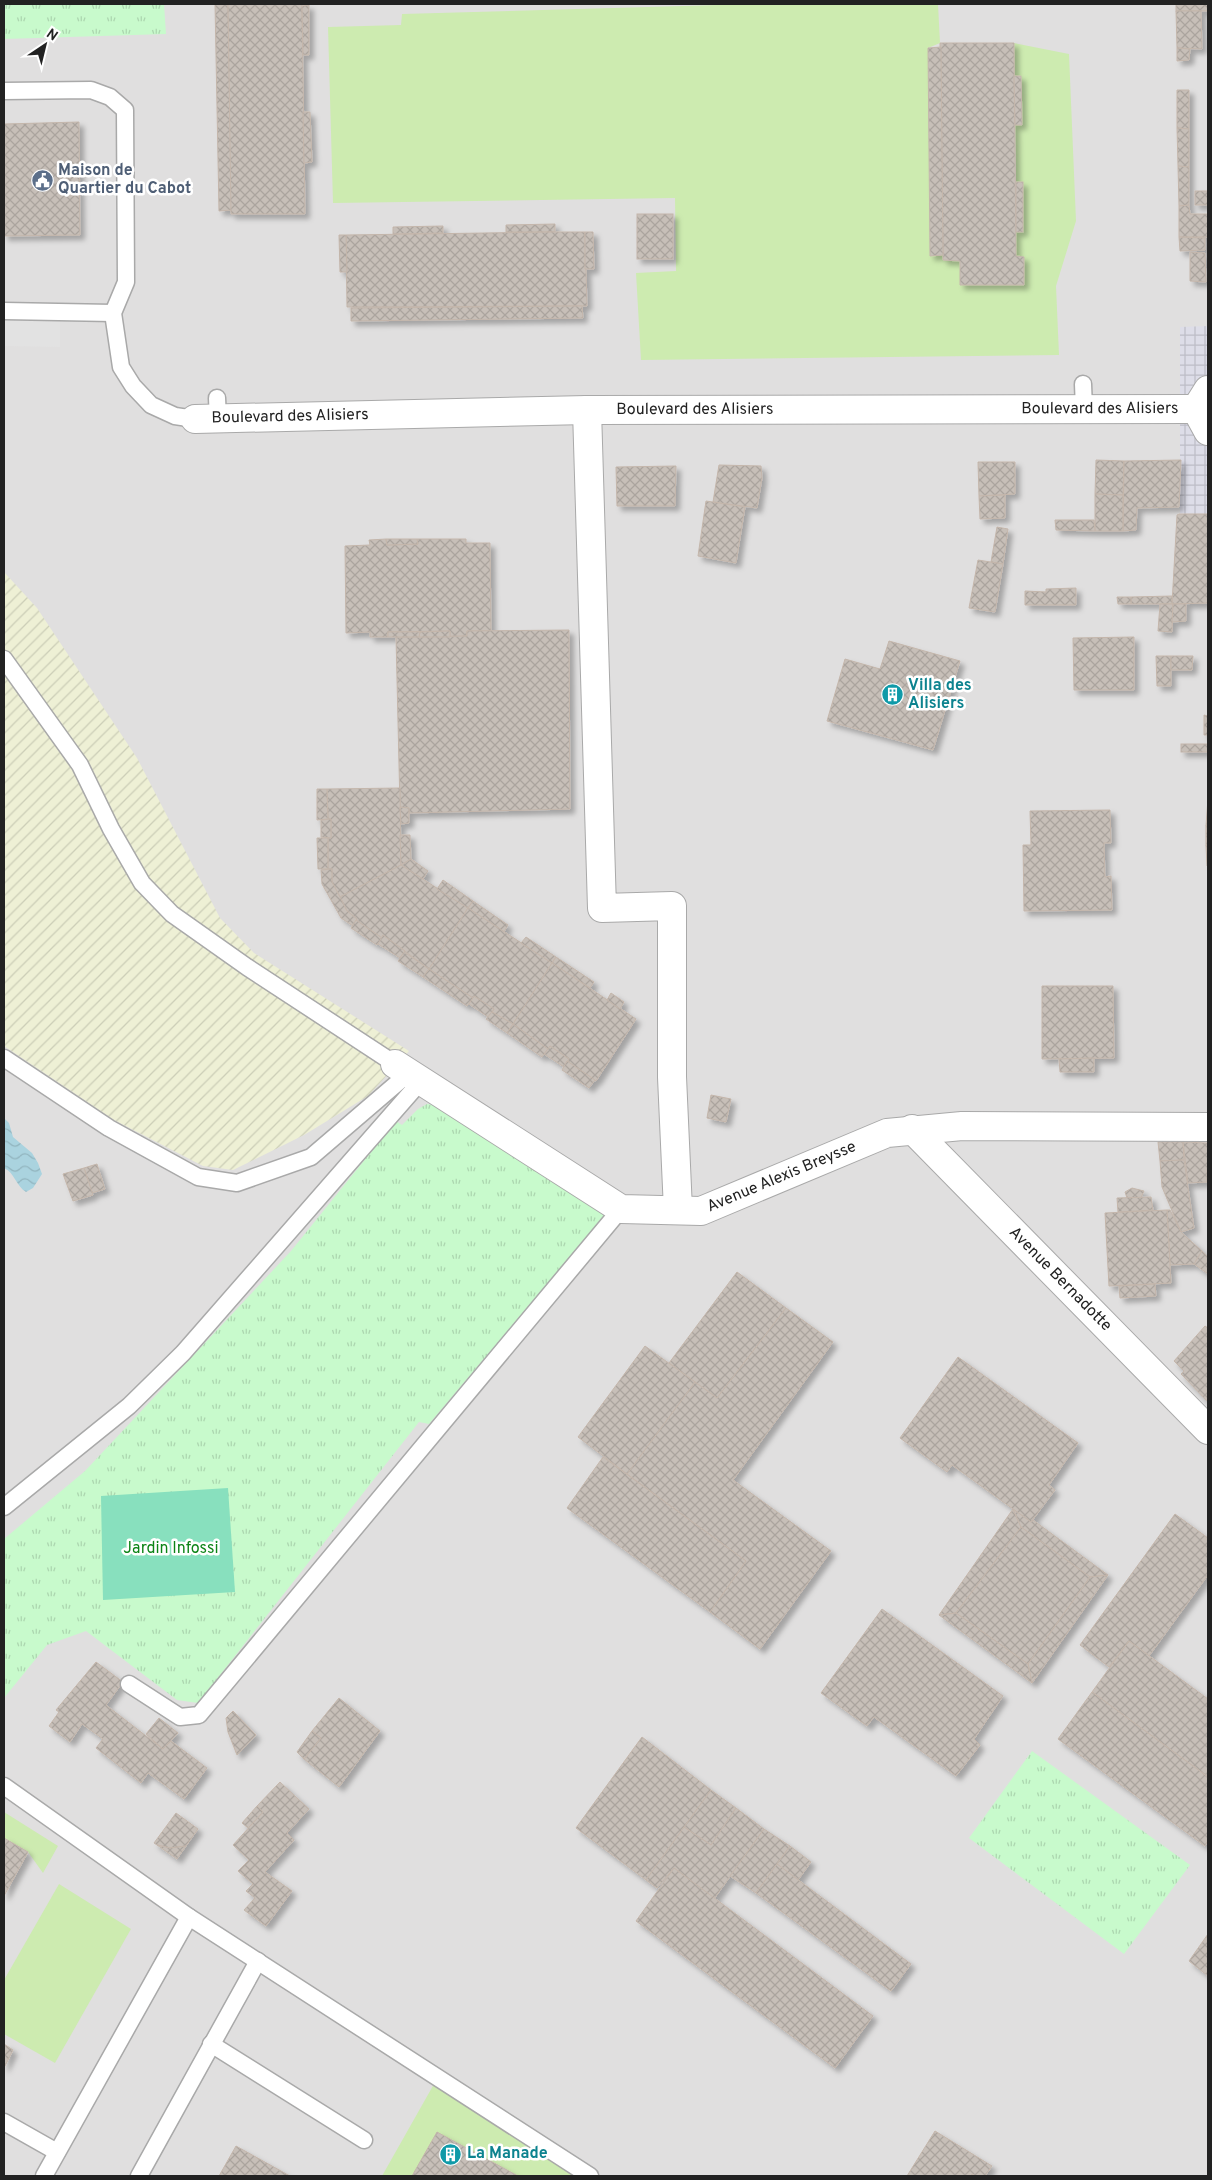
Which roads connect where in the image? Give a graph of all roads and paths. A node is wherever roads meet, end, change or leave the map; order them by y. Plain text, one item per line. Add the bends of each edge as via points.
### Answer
1 (4, 91) edge
2 (4, 312) edge
3 (113, 313) junction
4 (587, 410) junction
5 (1204, 410) edge
6 (210, 412) joint
7 (4, 659) edge
8 (4, 1058) edge
9 (408, 1073) junction
10 (1208, 1127) edge
11 (912, 1129) junction
12 (621, 1209) junction
13 (678, 1210) junction
14 (1208, 1430) edge
15 (4, 1507) edge
16 (129, 1684) dead end
17 (4, 1786) edge
18 (189, 1917) junction
19 (258, 1961) junction
20 (212, 2044) junction
21 (4, 2122) edge
22 (364, 2140) dead end
23 (57, 2152) junction
24 (44, 2176) edge
25 (138, 2176) edge
26 (590, 2176) edge

1 - 3 lane via 91,90 110,97 125,110 126,282
2 - 3 lane
3 - 6 lane via 120,367 132,386 151,405 175,416
4 - 5 street, Boulevard des Alisiers via 1084,396
4 - 6 street, Boulevard des Alisiers
4 - 13 street via 602,908 672,906 672,1077
7 - 9 lane via 80,765 111,830 142,883 172,914 246,967
8 - 9 lane via 110,1128 198,1177 237,1183 311,1157
9 - 12 street
9 - 15 lane via 183,1353 128,1406
10 - 11 street, Avenue Alexis Breysse via 962,1126
11 - 13 street, Avenue Alexis Breysse via 887,1133 701,1211
11 - 14 street, Avenue Bernadotte
12 - 13 street, Avenue Alexis Breysse
12 - 16 lane via 199,1715 180,1717
17 - 18 lane
18 - 19 lane
18 - 23 lane
19 - 20 lane
19 - 26 lane
20 - 22 lane
20 - 25 lane
21 - 23 lane
23 - 24 lane

